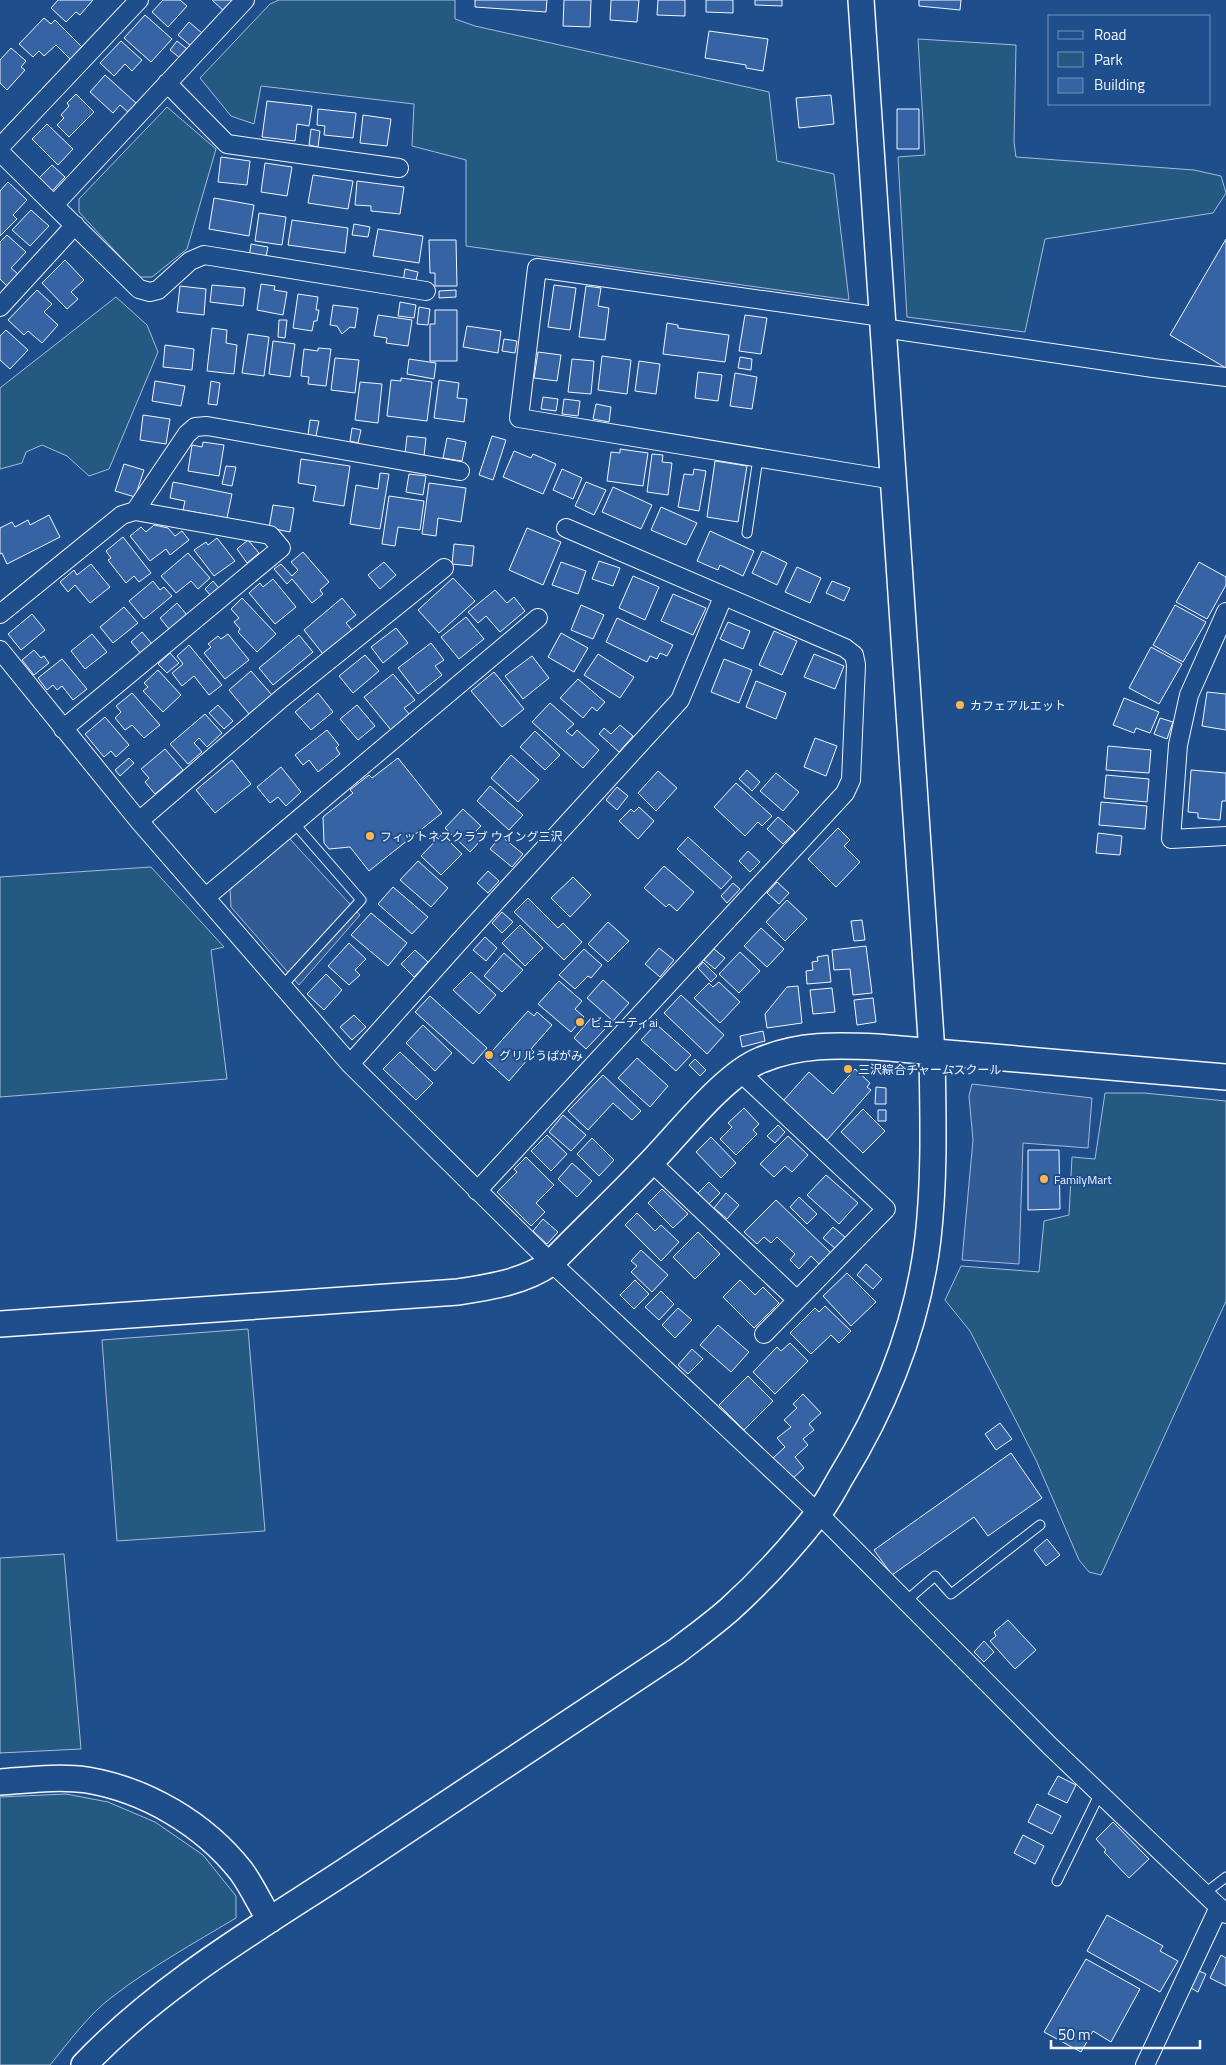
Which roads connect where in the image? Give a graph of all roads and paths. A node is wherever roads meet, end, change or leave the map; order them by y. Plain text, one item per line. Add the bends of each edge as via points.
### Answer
1 (139, 0) edge
2 (245, 0) edge
3 (861, 0) edge
4 (167, 84) junction
5 (2, 157) edge
6 (399, 168) dead end
7 (54, 205) junction
8 (75, 225) junction
9 (426, 291) dead end
10 (0, 307) edge
11 (882, 322) junction
12 (1226, 377) edge
13 (758, 458) junction
14 (460, 471) dead end
15 (894, 480) junction
16 (135, 511) junction
17 (566, 528) dead end
18 (746, 533) dead end
19 (444, 568) dead end
20 (724, 598) junction
21 (1226, 612) edge
22 (0, 614) edge
23 (538, 618) dead end
24 (0, 650) edge
25 (63, 730) junction
26 (139, 821) junction
27 (294, 823) junction
28 (1226, 836) edge
29 (206, 897) junction
30 (283, 986) junction
31 (932, 1053) junction
32 (350, 1064) junction
33 (740, 1072) junction
34 (1226, 1077) edge
35 (651, 1162) junction
36 (476, 1191) junction
37 (551, 1263) junction
38 (797, 1300) junction
39 (0, 1324) edge
40 (764, 1334) dead end
41 (819, 1514) junction
42 (1040, 1525) dead end
43 (906, 1601) junction
44 (0, 1782) edge
45 (1100, 1794) junction
46 (1226, 1877) edge
47 (1056, 1881) dead end
48 (1205, 1893) junction
49 (1223, 1910) edge
50 (270, 1920) junction
51 (84, 2065) edge
52 (1145, 2065) edge

1 - 5 street
2 - 4 street
3 - 11 street
4 - 6 street via 227,144
4 - 7 street
5 - 7 street
7 - 8 street
8 - 9 street via 139,289 150,292 158,290 190,261 204,255
8 - 10 street
11 - 12 street via 1144,367
11 - 13 street via 537,268 519,418
11 - 15 street
13 - 15 street
13 - 18 lane
14 - 16 street via 207,426 195,427
15 - 31 street
16 - 22 street via 122,515
16 - 25 street via 270,535 281,548
17 - 20 street
19 - 26 street via 282,698
20 - 32 street via 680,700
20 - 36 street via 854,655 851,780 845,793
21 - 28 street via 1189,695 1178,745 1171,839
23 - 27 street
24 - 25 street
25 - 26 street
26 - 29 street
27 - 29 street
27 - 30 lane via 361,900
29 - 30 street
30 - 32 street
31 - 33 street via 834,1044 806,1047 759,1060
31 - 34 street
31 - 41 street via 933,1182 920,1286 908,1334 889,1385 861,1446
32 - 36 street
33 - 35 street
33 - 38 street via 886,1209
35 - 37 street
35 - 38 street
36 - 37 street
37 - 39 street via 536,1273 515,1280 458,1292
37 - 41 street
38 - 40 street
41 - 43 street
41 - 50 street via 730,1608 677,1651
42 - 43 lane via 951,1594 935,1576
43 - 45 street
44 - 50 street via 86,1780 123,1788 156,1802 186,1820 217,1846 241,1872
45 - 47 lane
45 - 48 street
46 - 48 lane
48 - 49 street
49 - 52 street
50 - 51 street via 153,2000

